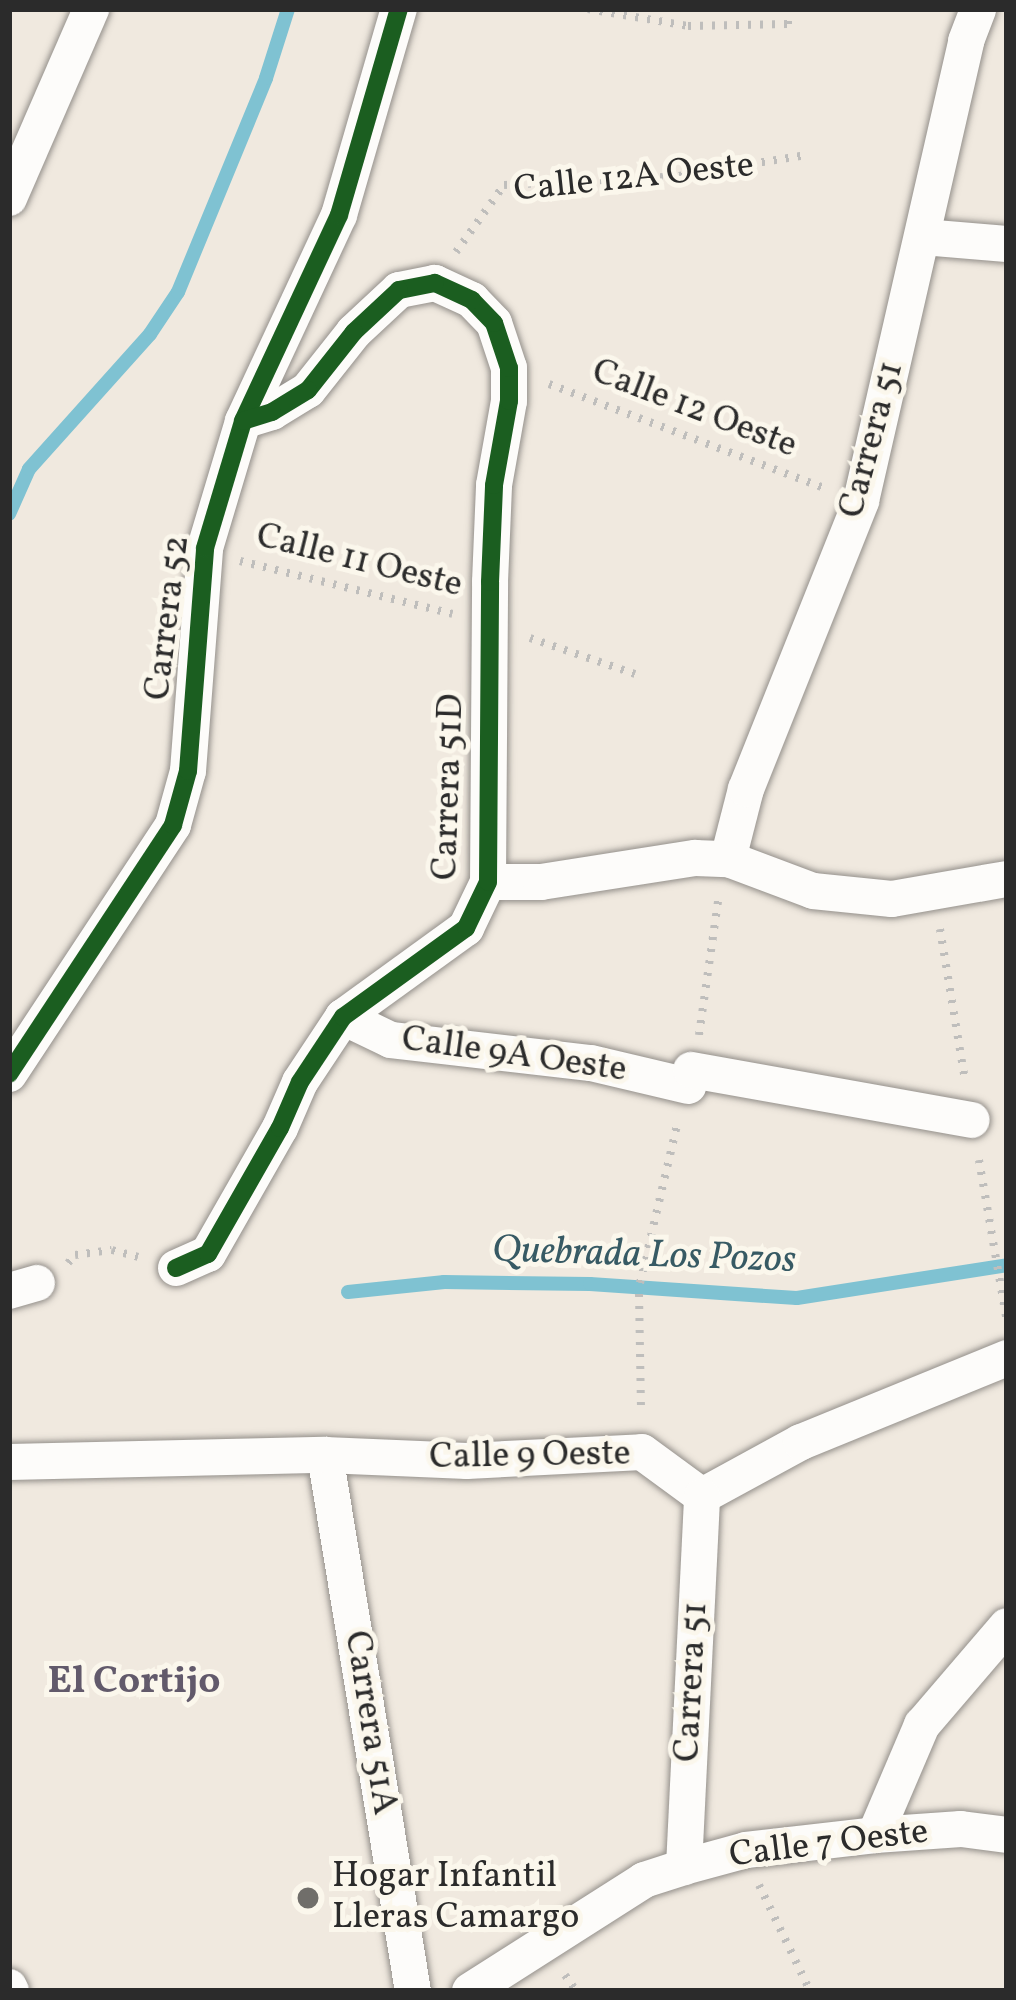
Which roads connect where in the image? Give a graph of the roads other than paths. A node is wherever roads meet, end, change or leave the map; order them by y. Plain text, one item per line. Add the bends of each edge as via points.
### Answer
1 (91, 9) edge
2 (399, 9) edge
3 (978, 9) edge
4 (9, 198) edge
5 (923, 238) junction
6 (1007, 244) edge
7 (243, 421) junction
8 (728, 859) junction
9 (1007, 879) edge
10 (488, 882) junction
11 (343, 1016) junction
12 (9, 1074) edge
13 (972, 1120) dead end
14 (176, 1268) road end
15 (1007, 1358) edge
16 (325, 1455) junction
17 (9, 1462) edge
18 (702, 1496) junction
19 (1007, 1626) edge
20 (875, 1835) junction
21 (1007, 1835) edge
22 (683, 1868) junction
23 (413, 1991) edge
24 (470, 1991) edge

1 - 4 street
2 - 7 street, Carrera 52 via 339,215
3 - 5 street, Carrera 51
5 - 6 street
5 - 8 street, Carrera 51 via 860,502 746,789
7 - 10 street, Carrera 51D via 308,391 399,290 435,283 472,300 494,322 509,385 494,485 488,624
7 - 12 street, Carrera 52 via 205,548 188,771 173,825
8 - 9 street via 813,891 892,898
8 - 10 street
10 - 11 street, Carrera 51D via 466,928
11 - 13 street, Calle 9A Oeste via 391,1040
11 - 14 street, Carrera 51D via 208,1254
15 - 18 street via 801,1442
16 - 17 street, Calle 9 Oeste
16 - 18 street, Calle 9 Oeste via 467,1462 642,1452
16 - 23 street, Carrera 51A
18 - 22 street, Carrera 51
19 - 20 street via 922,1725
20 - 21 street, Calle 7 Oeste
20 - 22 street, Calle 7 Oeste via 746,1850
22 - 24 street, Calle 7 Oeste via 644,1880

